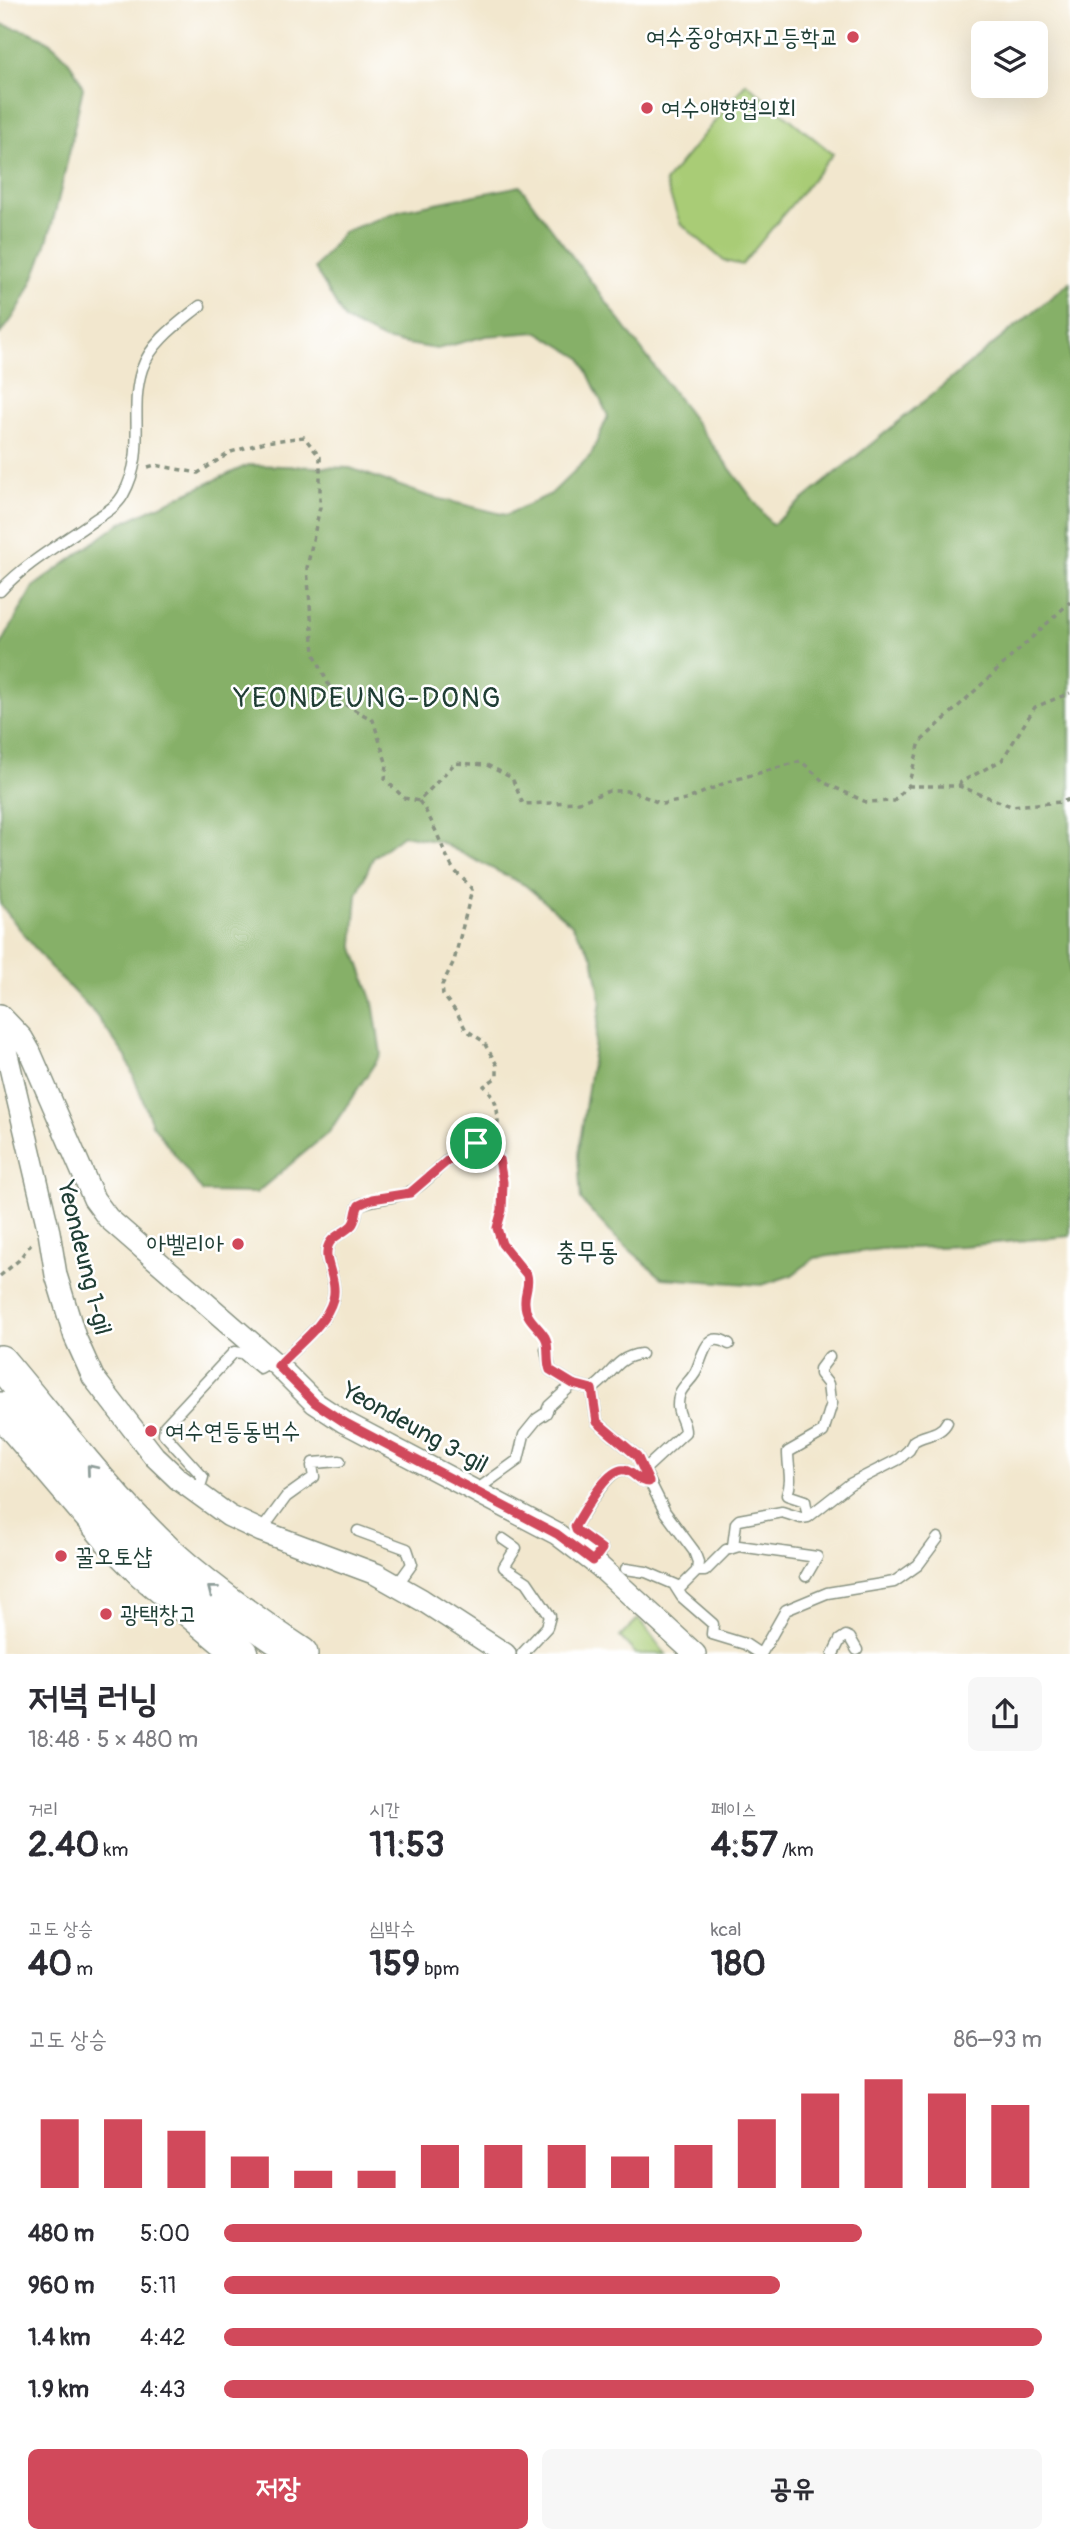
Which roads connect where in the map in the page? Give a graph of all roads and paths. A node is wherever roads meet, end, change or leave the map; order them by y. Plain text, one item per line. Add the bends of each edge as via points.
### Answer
1 (200, 306) dead end
2 (133, 472) junction
3 (0, 591) edge
4 (1070, 602) edge
5 (1070, 692) edge
6 (908, 786) junction
7 (959, 786) junction
8 (1070, 799) edge
9 (419, 801) junction
10 (0, 1015) edge
11 (0, 1025) edge
12 (480, 1145) junction
13 (37, 1238) dead end
14 (0, 1276) edge
15 (730, 1344) dead end
16 (546, 1349) joint
17 (641, 1354) dead end
18 (829, 1357) dead end
19 (0, 1362) edge
20 (275, 1363) junction
21 (573, 1384) junction
22 (592, 1389) junction
23 (0, 1409) edge
24 (947, 1422) dead end
25 (340, 1461) dead end
26 (644, 1470) junction
27 (649, 1482) junction
28 (475, 1491) junction
29 (198, 1493) junction
30 (808, 1517) junction
31 (261, 1531) junction
32 (358, 1531) dead end
33 (938, 1538) dead end
34 (503, 1539) dead end
35 (733, 1546) junction
36 (593, 1561) junction
37 (155, 1562) junction
38 (626, 1569) dead end
39 (697, 1571) junction
40 (806, 1576) dead end
41 (397, 1586) junction
42 (675, 1586) junction
43 (857, 1650) dead end
44 (242, 1654) edge
45 (301, 1654) edge
46 (505, 1654) edge
47 (522, 1654) edge
48 (695, 1654) edge
49 (760, 1654) edge
50 (832, 1654) edge

1 - 2 lane via 159,343 142,368
2 - 3 lane via 117,503
2 - 9 path via 155,465 198,473 231,452 304,437 320,457 320,507 307,568 314,653 335,699 373,720 387,765 385,779 404,798
4 - 6 path via 920,742
5 - 7 path via 1035,707 1002,760
6 - 7 path
6 - 9 path via 894,801 866,802 825,783 801,761 662,804 631,791 609,791 579,802 523,804 512,778 487,765 455,763
7 - 8 path via 1011,806
9 - 12 path via 451,868 472,890 454,961 442,985 443,995 466,1030 483,1041 497,1065 497,1077 484,1086 498,1110 498,1125
10 - 20 street, Yeondeung 3-gil via 30,1052 101,1210
11 - 29 street, Yeondeung 1-gil via 56,1275 83,1357 105,1394 154,1456
12 - 16 path via 499,1159 503,1182 497,1228 502,1244 527,1275 526,1312 545,1336
12 - 20 lane via 460,1150 410,1193 359,1205 351,1226 329,1245 332,1303 318,1325
13 - 14 path
15 - 26 lane via 713,1341 703,1350 697,1370 679,1395 677,1410 685,1432
16 - 21 lane via 550,1370
17 - 22 lane via 619,1362
18 - 30 lane via 820,1369 832,1403 826,1426 788,1452 793,1478 787,1495 805,1501
37 -> 19 main road via 135,1521
20 - 28 street, Yeondeung 3-gil via 315,1403 344,1422
20 - 29 lane via 260,1368 234,1352 165,1426 164,1434 203,1477
21 - 22 lane
21 - 28 lane via 524,1435 518,1460
22 - 26 lane via 597,1422 637,1456
23 - 37 main road via 111,1539
24 - 30 lane via 936,1433 914,1441 899,1459 850,1484
25 - 31 lane via 313,1463 314,1477 286,1497
26 - 27 lane
27 - 36 lane via 623,1470 609,1476 575,1526 602,1549
27 - 39 lane via 664,1512 694,1551
28 - 36 street, Yeondeung 3-gil via 557,1534
29 - 31 street, Yeondeung 1-gil via 229,1516
30 - 35 lane via 782,1512 739,1520
31 - 41 street, Yeondeung 1-gil
32 - 41 lane via 407,1549 412,1564
33 - 49 lane via 918,1565 894,1582 827,1592 786,1610
34 - 47 lane via 516,1548 504,1567 527,1582 550,1616 547,1627
35 - 39 lane via 705,1571
35 - 40 lane via 817,1558
36 - 48 street, Yeondeung 3-gil
37 - 44 main road via 184,1608
45 -> 37 main road
38 - 42 lane via 646,1572
39 - 42 lane via 681,1587
41 - 46 street, Yeondeung 1-gil
42 - 49 lane via 713,1625 712,1634
43 - 50 lane via 846,1636

